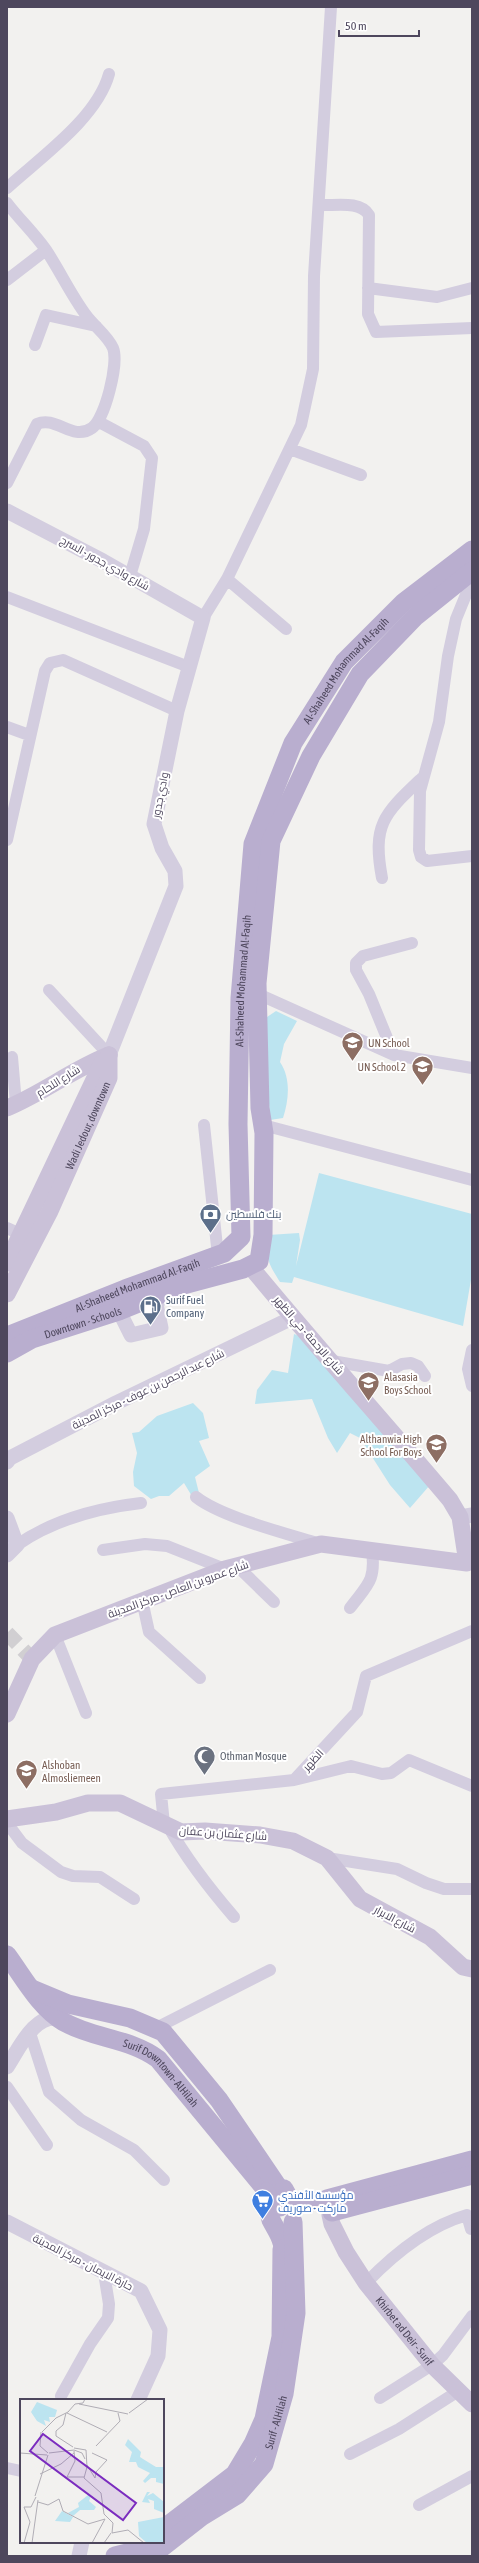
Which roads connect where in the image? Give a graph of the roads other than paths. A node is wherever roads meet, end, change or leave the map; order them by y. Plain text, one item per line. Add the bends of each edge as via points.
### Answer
1 (331, 7) edge
2 (110, 74) dead end
3 (7, 188) edge
4 (7, 203) edge
5 (320, 205) junction
6 (46, 250) junction
7 (7, 280) edge
8 (368, 288) junction
9 (472, 288) edge
10 (96, 326) junction
11 (472, 328) edge
12 (35, 345) dead end
13 (99, 422) junction
14 (290, 449) junction
15 (361, 475) dead end
16 (7, 483) edge
17 (7, 511) edge
18 (472, 550) edge
19 (472, 571) edge
20 (130, 576) junction
21 (227, 580) junction
22 (472, 580) edge
23 (7, 597) edge
24 (203, 618) junction
25 (286, 629) dead end
26 (189, 667) junction
27 (177, 711) junction
28 (7, 727) edge
29 (29, 736) junction
30 (422, 778) junction
31 (7, 840) edge
32 (472, 856) edge
33 (382, 878) dead end
34 (412, 943) dead end
35 (49, 990) dead end
36 (258, 994) junction
37 (109, 1055) junction
38 (394, 1055) junction
39 (12, 1057) dead end
40 (472, 1068) edge
41 (12, 1106) edge
42 (204, 1125) dead end
43 (263, 1125) junction
44 (472, 1180) edge
45 (13, 1231) edge
46 (221, 1254) junction
47 (7, 1263) edge
48 (250, 1266) junction
49 (175, 1288) junction
50 (125, 1289) junction
51 (7, 1294) edge
52 (119, 1311) junction
53 (292, 1318) junction
54 (7, 1336) edge
55 (472, 1350) edge
56 (7, 1353) edge
57 (332, 1361) junction
58 (425, 1376) dead end
59 (472, 1386) edge
60 (7, 1462) edge
61 (196, 1497) dead end
62 (141, 1503) dead end
63 (466, 1516) edge
64 (7, 1518) edge
65 (321, 1544) junction
66 (12, 1550) edge
67 (103, 1550) dead end
68 (372, 1550) junction
69 (470, 1566) edge
70 (231, 1567) junction
71 (142, 1600) junction
72 (274, 1602) dead end
73 (350, 1608) dead end
74 (472, 1631) edge
75 (55, 1635) junction
76 (200, 1678) dead end
77 (86, 1713) dead end
78 (7, 1714) edge
79 (294, 1780) junction
80 (472, 1786) edge
81 (7, 1819) edge
82 (7, 1823) edge
83 (166, 1825) junction
84 (327, 1858) junction
85 (472, 1889) edge
86 (134, 1899) dead end
87 (234, 1917) dead end
88 (7, 1955) edge
89 (472, 1969) edge
90 (270, 1970) dead end
91 (31, 1988) junction
92 (61, 2019) junction
93 (156, 2028) junction
94 (30, 2033) junction
95 (7, 2067) edge
96 (7, 2087) edge
97 (47, 2145) dead end
98 (472, 2160) edge
99 (265, 2164) junction
100 (472, 2175) edge
101 (164, 2180) dead end
102 (266, 2192) junction
103 (322, 2209) junction
104 (290, 2219) junction
105 (7, 2222) edge
106 (471, 2229) edge
107 (104, 2273) junction
108 (366, 2283) junction
109 (472, 2316) edge
110 (432, 2365) junction
111 (460, 2390) junction
112 (61, 2396) dead end
113 (380, 2398) dead end
114 (138, 2399) edge
115 (472, 2404) edge
116 (350, 2454) dead end
117 (7, 2468) edge
118 (20, 2471) edge
119 (472, 2476) edge
120 (420, 2505) dead end
121 (164, 2528) edge
122 (82, 2543) edge
123 (145, 2543) edge
124 (79, 2556) edge
125 (115, 2556) edge
126 (151, 2556) edge

1 - 5 street
2 - 3 street via 102,96 86,116
4 - 6 street
5 - 8 street via 357,206 367,212 370,222
5 - 14 street via 314,283 314,369 301,425
6 - 7 street
6 - 10 street via 86,315
8 - 9 street via 437,297
8 - 11 street via 368,314 376,332
10 - 12 street via 46,315
10 - 13 street via 112,347 115,359 104,411
13 - 16 street via 80,433 48,422 38,424
13 - 20 street via 144,446 152,458 144,529
14 - 15 street
14 - 21 street
17 - 20 street, شارع وادي جدور - السرج
18 - 46 main road, Al-Shaheed Mohammad Al-Faqih via 404,602 344,662 293,743 253,844 240,998 238,1124 242,1234 238,1241
19 - 36 main road, Al-Shaheed Mohammad Al-Faqih via 416,616 360,674 311,756 271,841
20 - 24 street, شارع وادي جدور - السرج
21 - 24 street
21 - 25 street
22 - 30 street via 456,619 439,722
23 - 26 street
24 - 26 street, وادي جدور
26 - 27 street, وادي جدور
27 - 29 street via 63,660 57,660 46,668
27 - 37 street, وادي جدور via 154,824 162,848 175,871 176,886
28 - 29 street
29 - 31 street
30 - 32 street via 419,803 421,856 427,861
30 - 33 street via 392,807 380,827 377,852
34 - 38 street via 364,956 356,965
35 - 37 street
36 - 38 street
36 - 43 main road, Al-Shaheed Mohammad Al-Faqih via 260,1108
37 - 41 main road, شارع اللحام via 81,1066 28,1100
37 - 45 main road, Wadi Jedour, downtown via 102,1063
37 - 51 main road, Wadi Jedour, downtown via 110,1078 50,1211
38 - 40 street
39 - 41 street
42 - 46 street
43 - 44 street
43 - 48 main road, Al-Shaheed Mohammad Al-Faqih via 262,1247 260,1261
45 - 47 main road, Wadi Jedour, downtown
46 - 48 main road via 246,1246 252,1255
46 - 50 main road, Al-Shaheed Mohammad Al-Faqih
48 - 49 main road, Al-Shaheed Mohammad Al-Faqih
48 - 53 main road, شارع الرحمة - حي الظهر
49 - 52 main road, Downtown - Schools
49 - 52 street via 156,1304 160,1325 134,1335 128,1333
50 - 52 main road via 117,1301
50 - 54 main road, Al-Shaheed Mohammad Al-Faqih
52 - 56 main road, Downtown - Schools via 32,1339
53 - 57 main road, شارع الرحمة - حي الظهر
53 - 60 street, شارع عبد الرحمن بن عوف - مركز المدينة via 116,1402
55 - 59 street via 468,1369
57 - 58 street via 389,1371 402,1364 411,1363 418,1366
57 - 63 main road, شارع الرحمة - حي الظهر
61 - 65 street via 262,1526
62 - 66 street via 110,1507 58,1522
63 - 69 main road, شارع الرحمة - حي الظهر
64 - 66 street
65 - 68 main road, شارع عمرو بن العاص - مركز المدينة
65 - 70 main road, شارع عمرو بن العاص - مركز المدينة
67 - 70 street via 145,1544 167,1546
68 - 69 main road, شارع عمرو بن العاص - مركز المدينة
68 - 73 street via 374,1568 368,1588
70 - 71 main road, شارع عمرو بن العاص - مركز المدينة
70 - 72 street
71 - 75 main road, شارع عمرو بن العاص - مركز المدينة
71 - 76 street via 149,1632
74 - 79 street, الظهر via 366,1676 357,1712
75 - 77 street
75 - 78 main road, شارع عمرو بن العاص - مركز المدينة via 32,1660
79 - 80 street, الظهر via 351,1766 382,1774 391,1773 409,1760
79 - 83 street, شارع عثمان بن عفان via 161,1794
81 - 83 main road, شارع عثمان بن عفان via 56,1812 88,1803 115,1802 125,1804
82 - 86 street via 22,1843 61,1872 73,1876 100,1877
83 - 84 main road, شارع عثمان بن عفان via 181,1832 206,1830 293,1841
83 - 87 street via 204,1883
84 - 85 street via 397,1869 426,1883 444,1888
84 - 89 main road, شارع الابرار via 360,1900 430,1938 464,1967
88 - 91 main road, Surif Downtown- AlHilah
90 - 93 street
91 - 92 main road, Surif Downtown- AlHilah via 47,2009
91 - 93 main road, Surif Downtown- AlHilah via 68,2004 130,2018
92 - 94 street via 48,2017
92 - 102 main road, Surif Downtown- AlHilah via 77,2028 138,2046 158,2059
93 - 99 main road, Surif Downtown- AlHilah via 174,2043
94 - 95 street
94 - 101 street via 49,2092 81,2120 134,2150
96 - 97 street
98 - 103 main road
99 - 103 main road via 292,2200
99 - 104 main road
100 - 103 main road
102 - 104 main road, Surif Downtown- AlHilah
102 - 104 main road via 271,2203 271,2220 279,2231
103 - 104 main road
103 - 104 main road via 301,2218
103 - 108 main road, Khirbet ad Deir - Surif via 329,2232 346,2252
104 - 121 main road, Surif - AlHilah via 281,2337 264,2419 235,2474
104 - 126 main road, Surif - AlHilah via 296,2312 284,2394 264,2464 237,2495 201,2517
105 - 107 street, حارة الايمان - مركز المدينة
106 - 108 street via 467,2215 454,2219 406,2245
107 - 112 street via 109,2304 108,2318
107 - 114 street, حارة الايمان - مركز المدينة via 141,2291 160,2330 158,2356
108 - 110 main road, Khirbet ad Deir - Surif
109 - 110 street via 443,2356
110 - 111 main road, Khirbet ad Deir - Surif
110 - 113 street
111 - 115 main road, Khirbet ad Deir - Surif
111 - 116 street via 399,2428
117 - 118 street
119 - 120 street
122 - 124 street
123 - 125 main road via 135,2550

